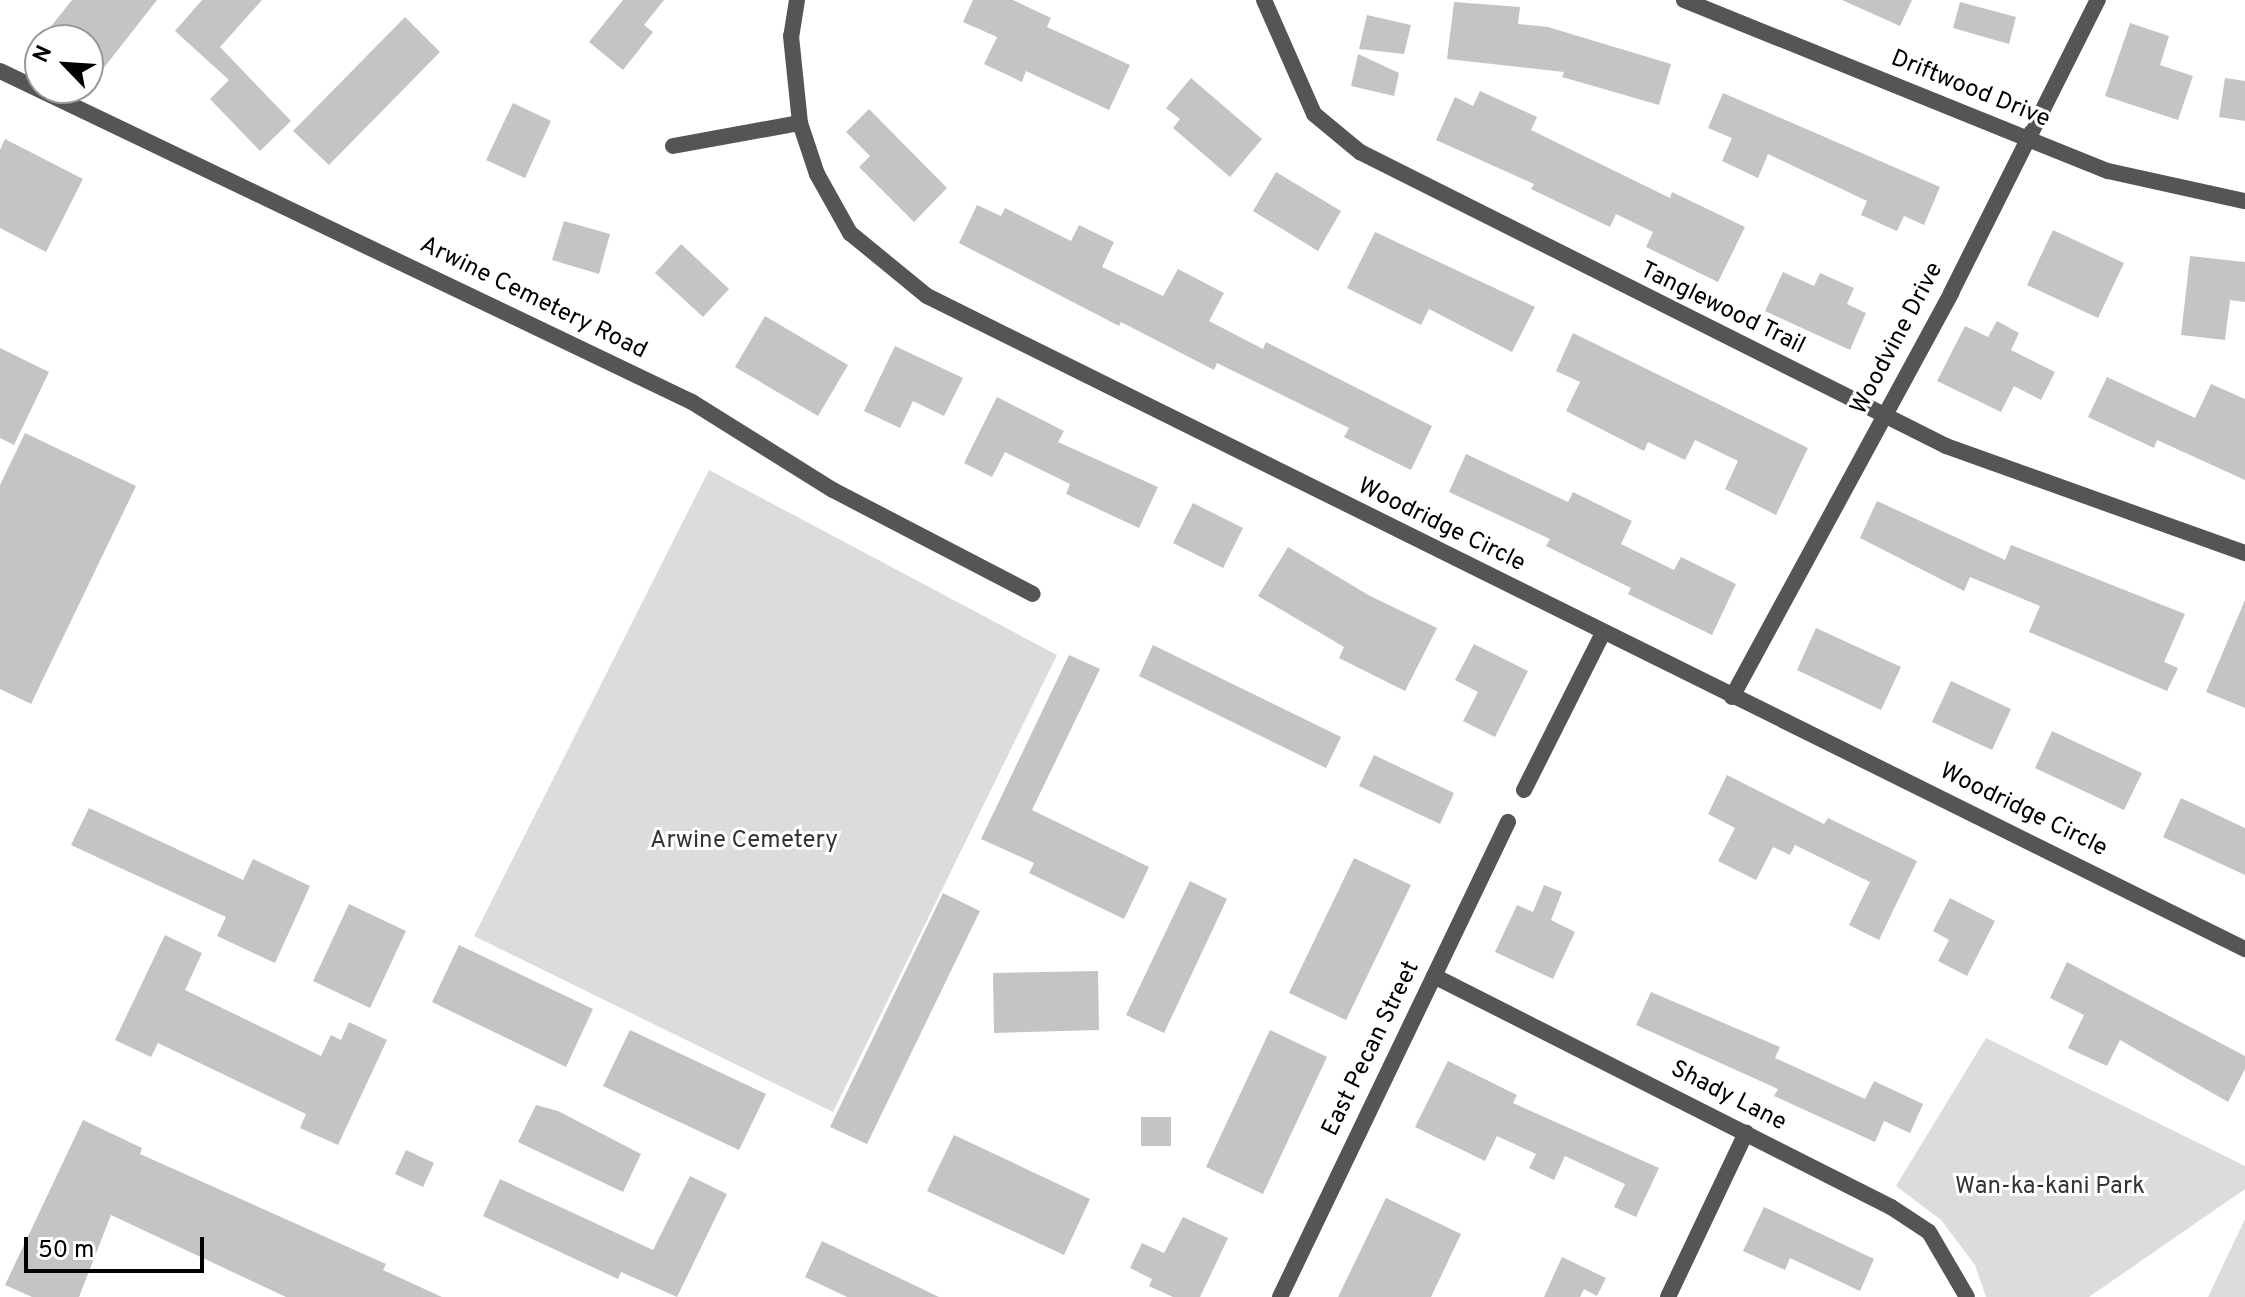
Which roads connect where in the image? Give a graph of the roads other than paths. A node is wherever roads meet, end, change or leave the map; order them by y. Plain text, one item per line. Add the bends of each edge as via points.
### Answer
1 (797, 0) edge
2 (1264, 0) edge
3 (1684, 0) edge
4 (2098, 0) edge
5 (0, 71) edge
6 (800, 123) junction
7 (2028, 140) junction
8 (673, 146) dead end
9 (2245, 201) edge
10 (1884, 416) junction
11 (2245, 553) edge
12 (1033, 594) dead end
13 (1603, 633) junction
14 (1732, 697) junction
15 (1524, 790) dead end
16 (1508, 822) dead end
17 (2245, 949) edge
18 (1434, 976) junction
19 (1746, 1133) junction
20 (1280, 1297) edge
21 (1668, 1297) edge
22 (1967, 1297) edge

1 - 6 street, Woodridge Circle via 791,36
2 - 10 street, Tanglewood Trail via 1314,114 1360,152
3 - 7 street, Driftwood Drive
4 - 7 street, Woodvine Drive
5 - 12 street, Arwine Cemetery Road via 692,402 833,490
6 - 8 street
6 - 13 street, Woodridge Circle via 821,184 850,233 927,296
7 - 9 street, Driftwood Drive via 2108,171
7 - 10 street, Woodvine Drive
10 - 11 street, Tanglewood Trail via 2047,485
10 - 14 street, Woodvine Drive
13 - 14 street, Woodridge Circle
13 - 15 street
14 - 17 street, Woodridge Circle
16 - 18 street, East Pecan Street
18 - 19 street, Shady Lane
18 - 20 street, East Pecan Street
19 - 21 street
19 - 22 street, Shady Lane via 1929,1232

